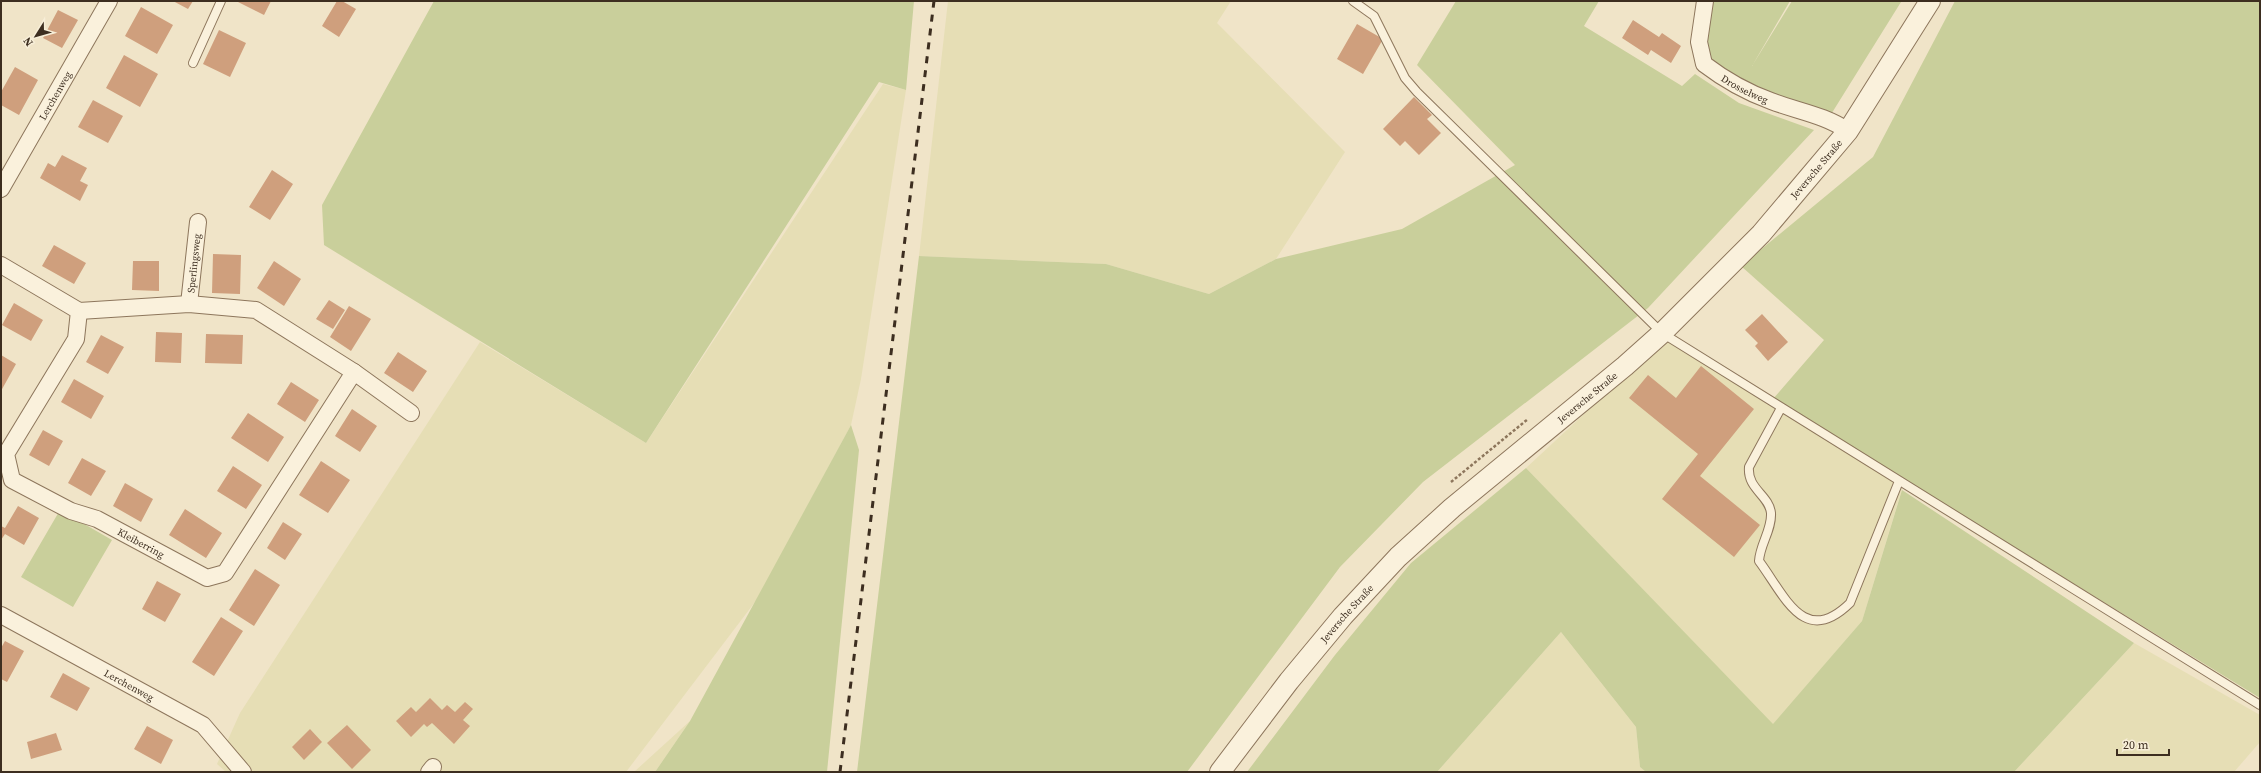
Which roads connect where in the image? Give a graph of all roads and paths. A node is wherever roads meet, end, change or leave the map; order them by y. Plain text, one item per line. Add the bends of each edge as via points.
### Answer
1 (109, 1) edge
2 (221, 1) edge
3 (1353, 1) edge
4 (1705, 1) edge
5 (1930, 1) edge
6 (193, 63) dead end
7 (1848, 131) junction
8 (1, 189) edge
9 (198, 222) dead end
10 (1, 265) edge
11 (189, 304) junction
12 (79, 311) junction
13 (1662, 333) junction
14 (354, 372) junction
15 (1781, 408) junction
16 (411, 414) dead end
17 (1532, 416) dead end
18 (1900, 481) junction
19 (1448, 486) dead end
20 (1, 615) edge
21 (2260, 705) edge
22 (243, 772) edge
23 (1220, 772) edge

1 - 8 street, Lerchenweg
2 - 6 lane
3 - 13 lane via 1374,16 1406,78 1417,92
4 - 7 street, Drosselweg via 1699,42 1704,64 1737,87 1770,101 1834,121
5 - 7 street, Jeversche Straße
7 - 13 street, Jeversche Straße via 1757,239
9 - 11 street, Sperlingsweg
10 - 12 street
11 - 12 street
11 - 14 street via 256,310
12 - 14 street, Kleiberring via 76,339 6,454 12,480 71,511 97,519 207,578 225,573
13 - 15 lane
13 - 23 street, Jeversche Straße via 1452,508 1398,557 1338,622 1289,681
14 - 16 street
15 - 18 lane
15 - 18 lane via 1749,467 1748,478 1771,512 1769,529 1760,548 1759,561 1799,615 1816,622 1826,620 1838,616 1850,603
17 - 19 path
18 - 21 lane
20 - 22 street, Lerchenweg via 203,725

